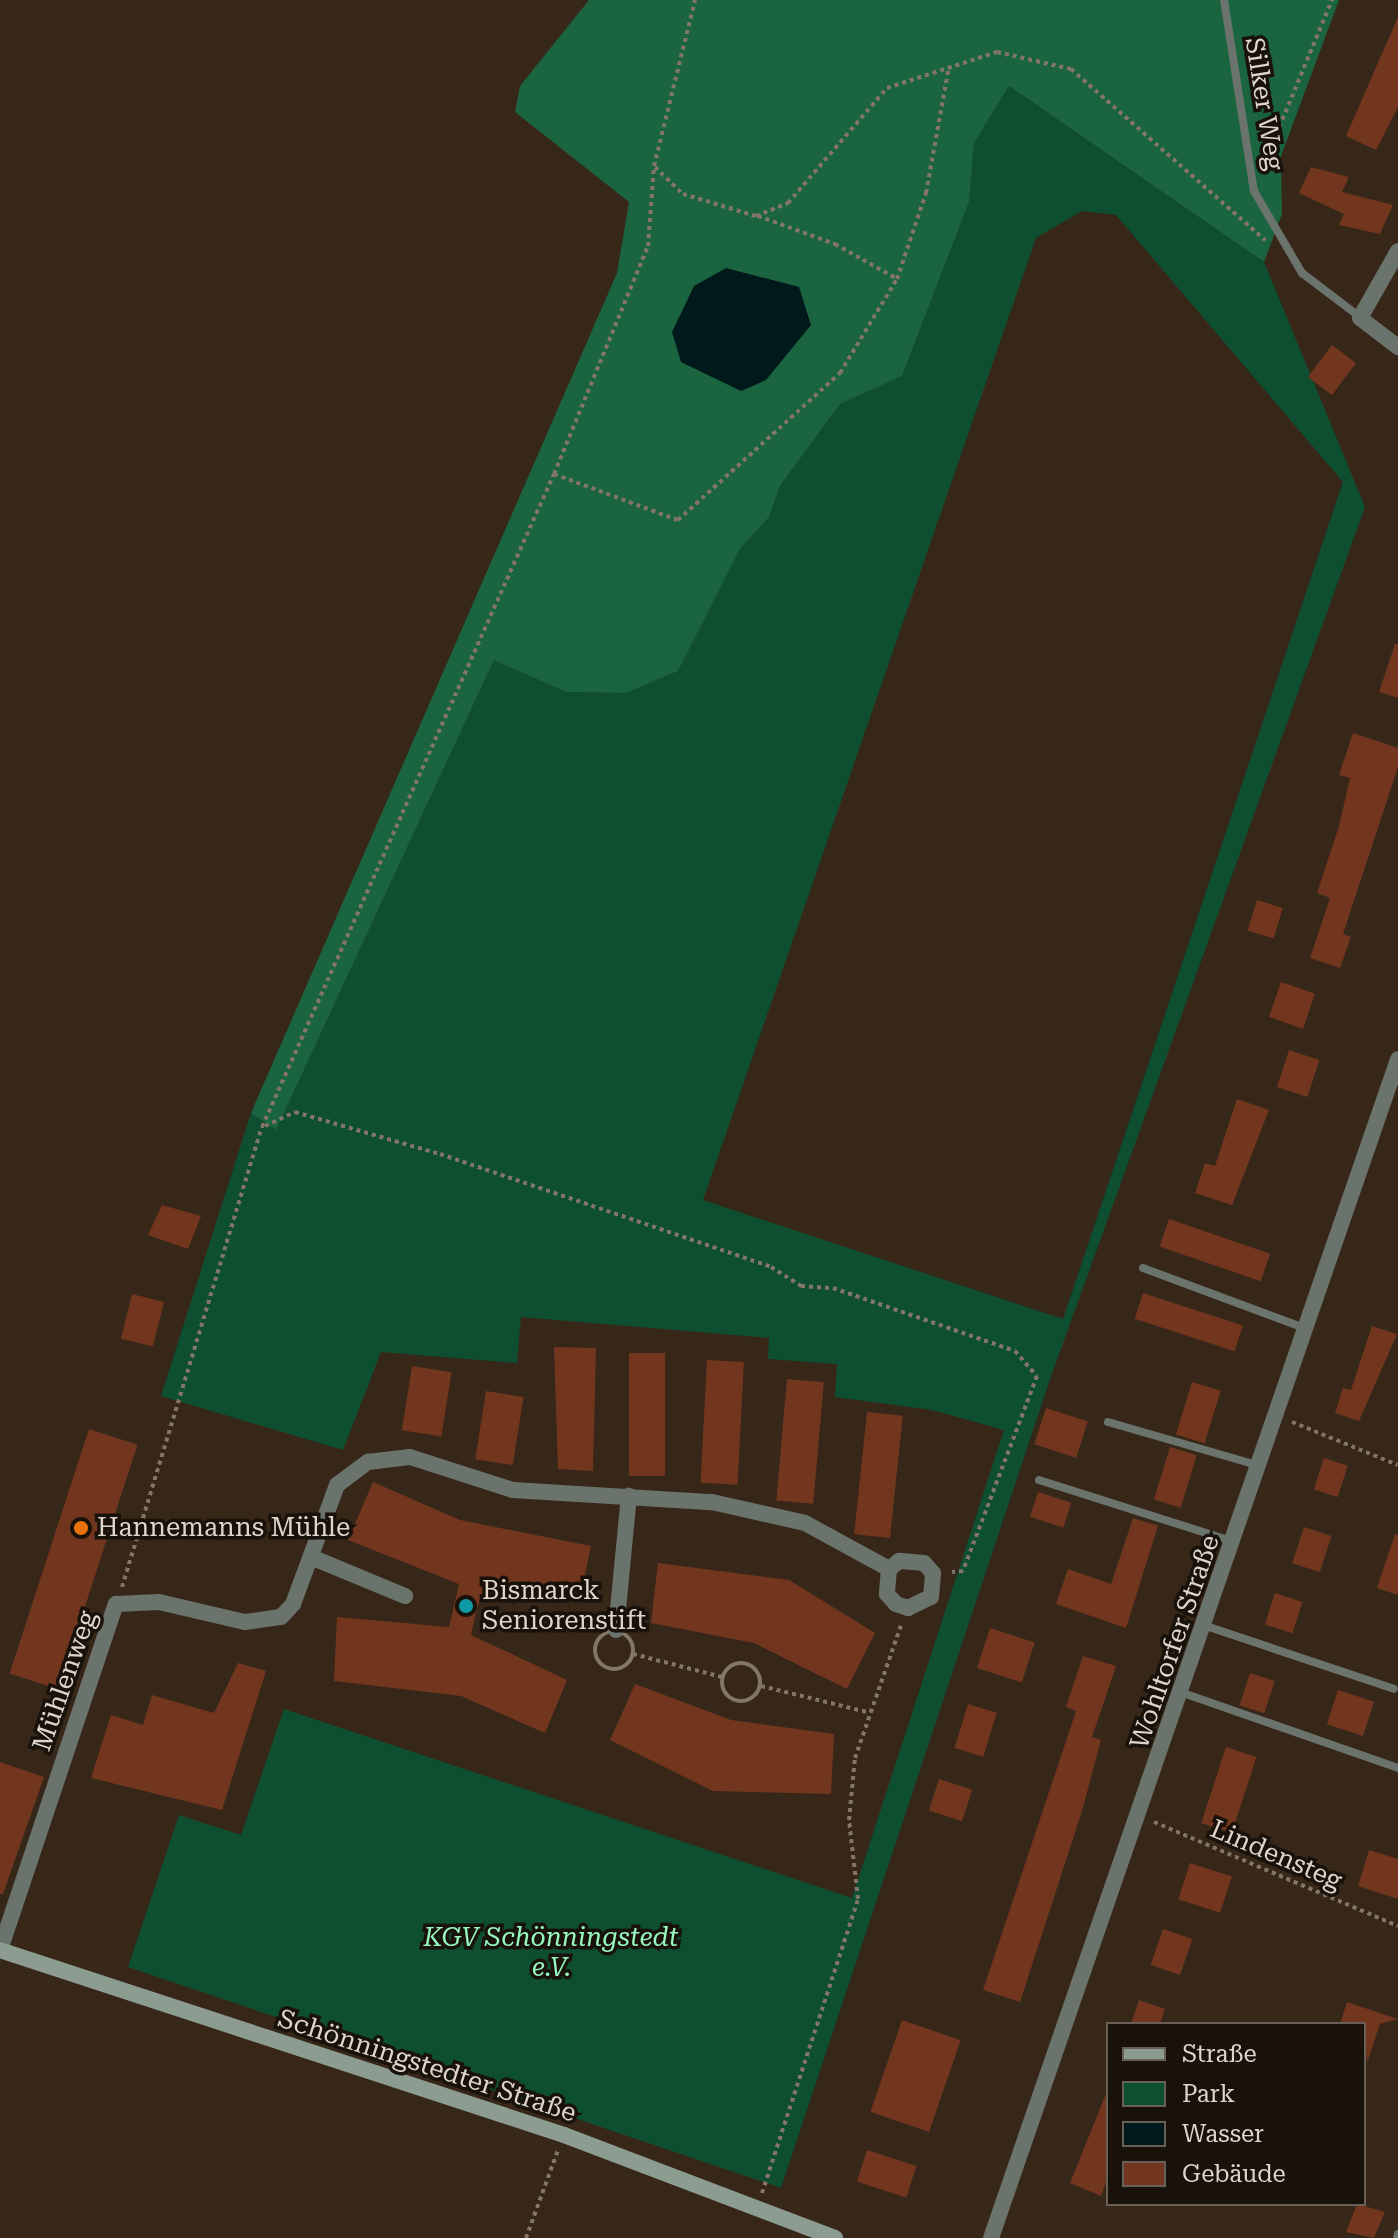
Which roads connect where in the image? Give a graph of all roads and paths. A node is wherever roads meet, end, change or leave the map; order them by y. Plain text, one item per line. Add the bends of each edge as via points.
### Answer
1 (695, 0) edge
2 (1224, 0) edge
3 (1332, 0) edge
4 (949, 66) junction
5 (654, 166) junction
6 (1254, 191) junction
7 (756, 216) junction
8 (1268, 242) dead end
9 (1398, 251) edge
10 (897, 279) junction
11 (1360, 318) junction
12 (1398, 347) edge
13 (554, 474) junction
14 (1398, 1059) edge
15 (262, 1127) junction
16 (1143, 1268) dead end
17 (1308, 1329) junction
18 (1279, 1416) junction
19 (1108, 1422) dead end
20 (1398, 1465) edge
21 (1262, 1467) junction
22 (1039, 1480) dead end
23 (629, 1496) junction
24 (1235, 1542) junction
25 (311, 1557) junction
26 (889, 1569) junction
27 (933, 1573) junction
28 (405, 1596) dead end
29 (116, 1604) junction
30 (908, 1608) junction
31 (1206, 1626) junction
32 (616, 1630) dead end
33 (633, 1654) dead end
34 (722, 1677) junction
35 (761, 1686) junction
36 (1394, 1689) dead end
37 (1183, 1693) junction
38 (867, 1712) junction
39 (1398, 1768) edge
40 (1140, 1816) junction
41 (1398, 1926) edge
42 (0, 1950) edge
43 (564, 2135) junction
44 (756, 2210) junction
45 (526, 2238) edge
46 (835, 2238) edge
47 (991, 2238) edge

1 - 5 path
2 - 6 lane, Silker Weg
3 - 6 path
4 - 7 path via 887,88 788,203
4 - 8 path via 997,52 1071,69
4 - 10 path via 926,193
5 - 7 path via 683,194
5 - 13 path via 648,246
6 - 11 lane, Silker Weg via 1302,273
7 - 10 path via 835,244
9 - 11 street
10 - 13 path via 840,373 678,520
11 - 12 street, Silker Weg
13 - 15 path
14 - 17 street, Wohltorfer Straße
15 - 27 path via 295,1112 440,1154 1031,1361 1037,1376 963,1571
15 - 29 path
16 - 17 lane
17 - 18 street, Wohltorfer Straße
18 - 20 path
18 - 21 street, Wohltorfer Straße
19 - 21 lane
21 - 24 street, Wohltorfer Straße
22 - 24 lane
23 - 25 street, Mühlenweg via 513,1490 410,1457 368,1462 337,1485
23 - 26 street, Mühlenweg via 712,1502 805,1523
23 - 32 street
24 - 31 street, Wohltorfer Straße
25 - 28 street
25 - 29 street, Mühlenweg via 281,1617 245,1622 159,1602
26 - 27 street via 912,1558
26 - 30 street via 887,1594
27 - 30 street via 931,1597
29 - 42 street, Mühlenweg
30 - 38 path
31 - 36 lane
31 - 37 street, Wohltorfer Straße
33 - 34 path
34 - 35 path via 737,1701
34 - 35 path via 746,1662
35 - 38 path
37 - 39 lane
37 - 40 street, Wohltorfer Straße
38 - 44 path via 849,1820 858,1899
40 - 41 path, Lindensteg
40 - 47 street, Wohltorfer Straße
42 - 43 main road, Schönningstedter Straße
43 - 44 main road, Schönningstedter Straße
43 - 45 path
44 - 46 main road, Schönningstedter Straße

